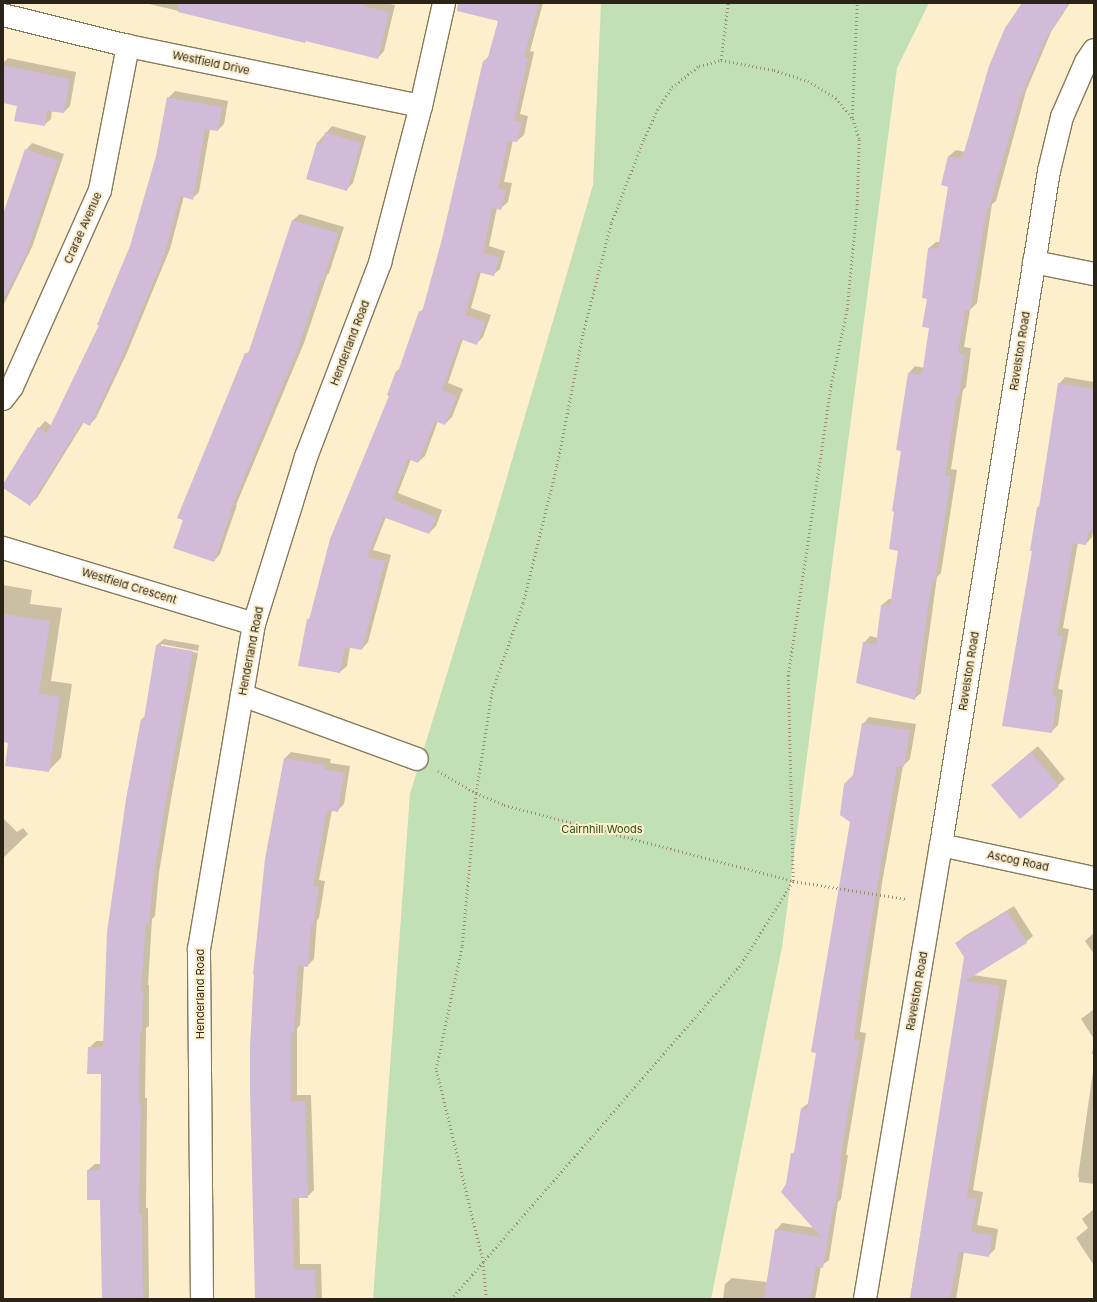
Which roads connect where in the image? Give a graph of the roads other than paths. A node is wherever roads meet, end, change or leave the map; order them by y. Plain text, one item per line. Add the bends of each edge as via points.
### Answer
1 (444, 3) edge
2 (3, 15) edge
3 (128, 46) junction
4 (1094, 50) edge
5 (421, 106) junction
6 (1034, 262) junction
7 (1094, 274) edge
8 (3, 399) edge
9 (3, 548) edge
10 (254, 624) junction
11 (242, 695) junction
12 (417, 759) road end
13 (942, 845) junction
14 (1094, 878) edge
15 (202, 1299) edge
16 (865, 1299) edge

1 - 5 street, Henderland Road
2 - 3 street, Westfield Drive
3 - 5 street, Westfield Drive
3 - 8 street, Crarae Avenue via 100,190 12,387
4 - 6 street, Ravelston Road via 1086,62 1062,117 1049,171
5 - 10 street, Henderland Road via 380,263 306,456
6 - 7 street
6 - 13 street, Ravelston Road
9 - 10 street, Westfield Crescent
10 - 11 street, Henderland Road
11 - 12 street
11 - 15 street, Henderland Road via 199,949
13 - 14 street, Ascog Road
13 - 16 street, Ravelston Road

